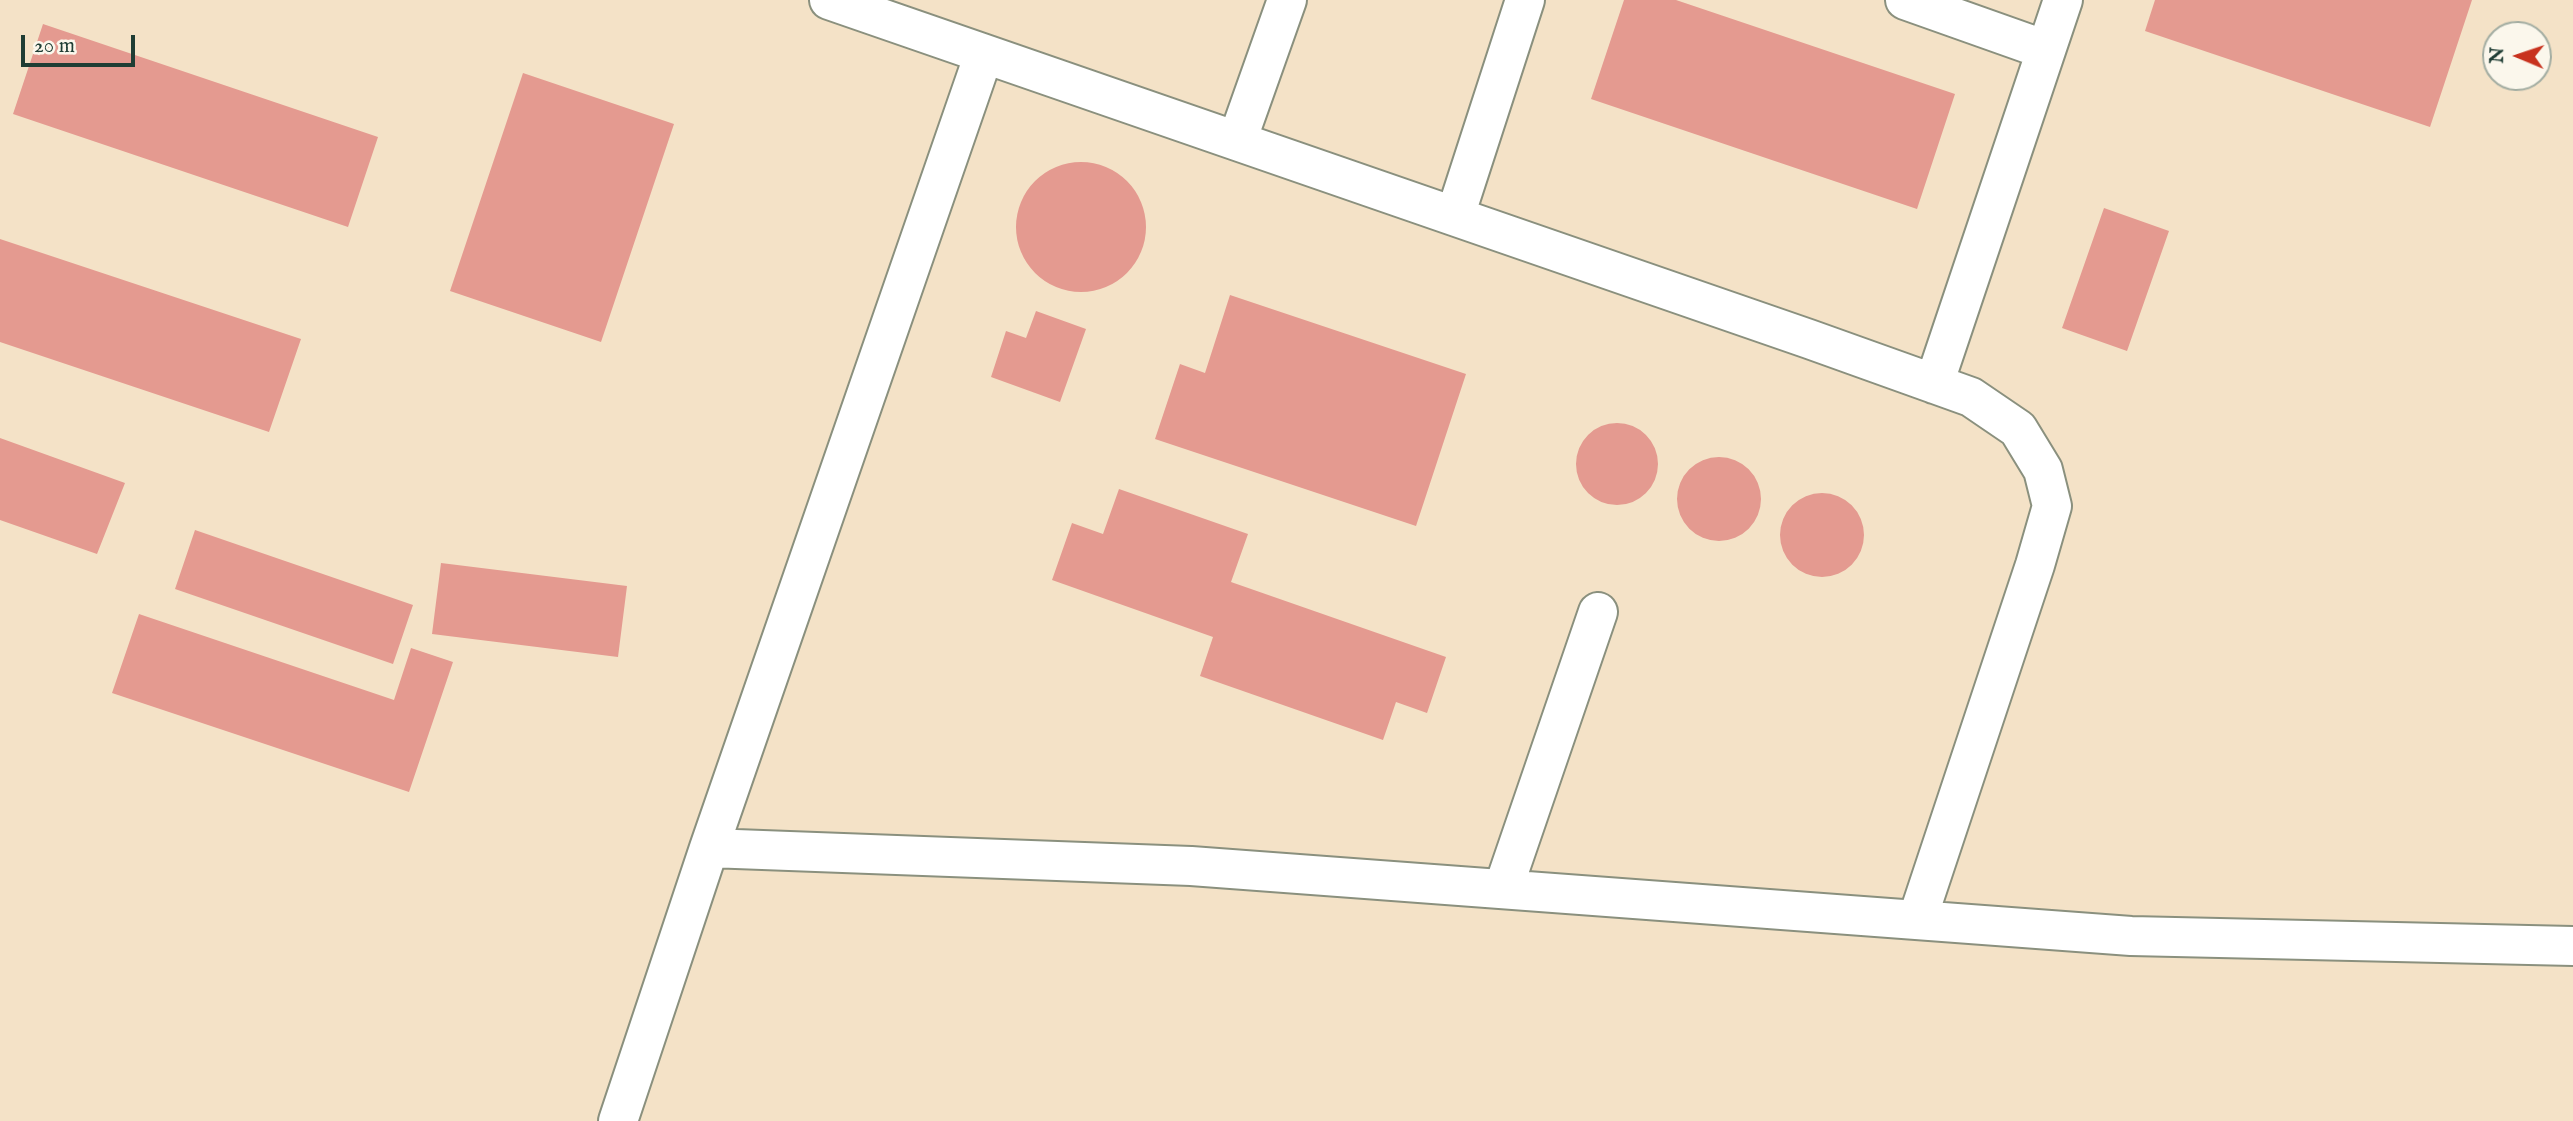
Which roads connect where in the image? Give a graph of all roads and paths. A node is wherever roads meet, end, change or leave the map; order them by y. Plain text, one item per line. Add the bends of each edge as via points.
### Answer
1 (828, 0) edge
2 (1287, 0) edge
3 (1525, 0) edge
4 (1905, 0) edge
5 (2063, 0) edge
6 (885, 9) edge
7 (2046, 50) junction
8 (984, 54) junction
9 (1237, 141) junction
10 (1455, 216) junction
11 (1934, 384) junction
12 (1598, 612) dead end
13 (709, 848) junction
14 (1503, 889) junction
15 (1917, 920) junction
16 (2573, 946) edge
17 (618, 1121) edge

1 - 6 lane
2 - 9 lane
3 - 10 lane
4 - 7 lane
5 - 7 lane
6 - 8 lane
7 - 11 lane
8 - 9 lane
8 - 13 lane
9 - 10 lane
10 - 11 lane
11 - 15 lane via 1971,397 2018,429 2043,470 2052,506
12 - 14 lane
13 - 14 lane via 1191,866
13 - 17 lane
14 - 15 lane
15 - 16 lane via 2131,936

